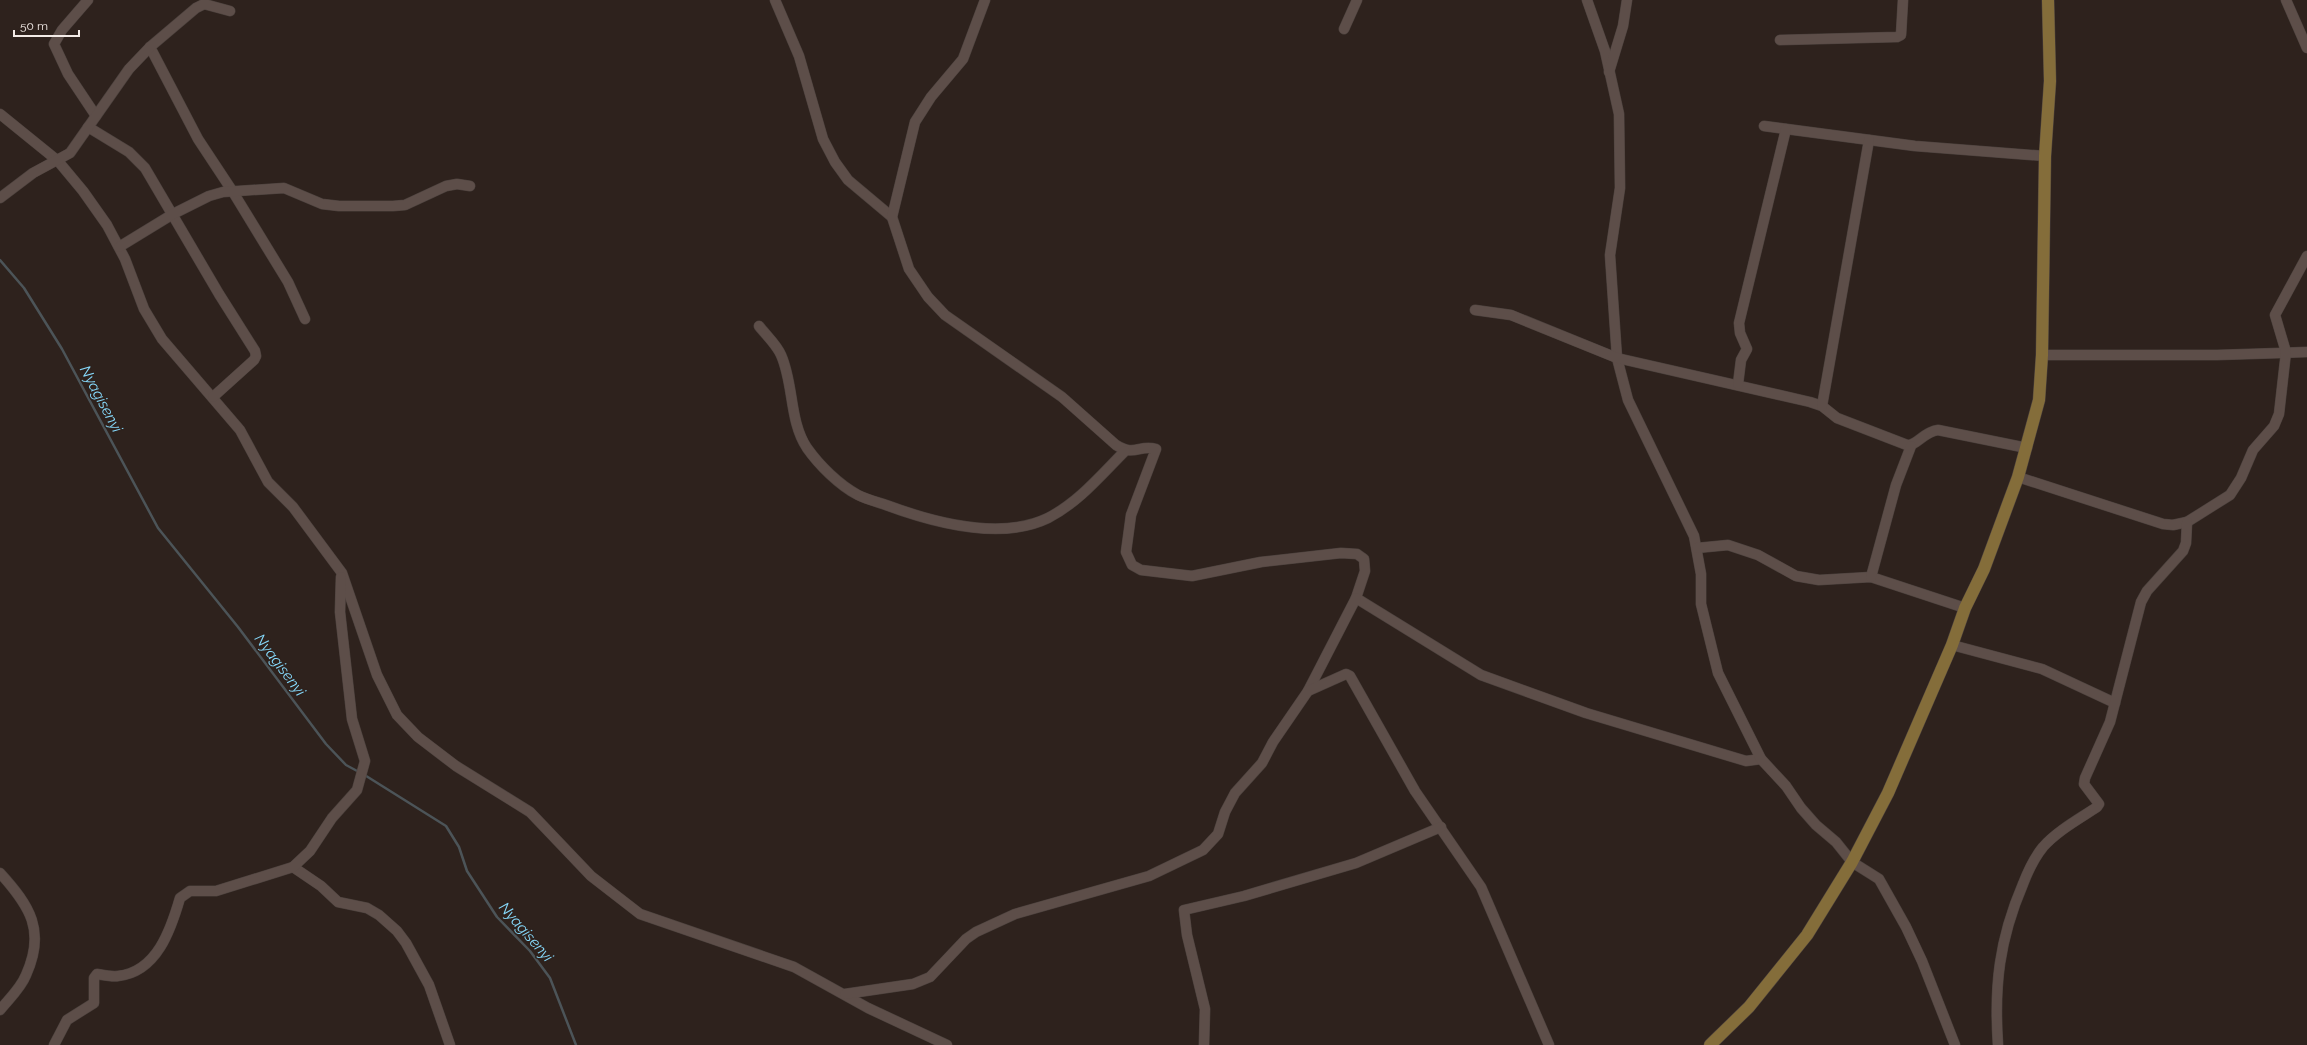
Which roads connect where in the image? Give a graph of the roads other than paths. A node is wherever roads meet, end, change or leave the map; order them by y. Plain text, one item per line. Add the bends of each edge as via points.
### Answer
1 (88, 0) edge
2 (774, 0) edge
3 (985, 0) edge
4 (1357, 0) edge
5 (1587, 0) edge
6 (1627, 0) edge
7 (1903, 0) edge
8 (2048, 0) edge
9 (2286, 0) edge
10 (230, 11) dead end
11 (1344, 29) dead end
12 (1780, 40) dead end
13 (150, 47) junction
14 (2307, 48) edge
15 (1609, 72) junction
16 (0, 114) edge
17 (96, 116) junction
18 (1764, 126) dead end
19 (88, 127) junction
20 (1786, 129) junction
21 (1869, 140) junction
22 (2045, 156) junction
23 (58, 161) junction
24 (470, 186) dead end
25 (233, 192) junction
26 (0, 198) edge
27 (173, 214) junction
28 (892, 217) junction
29 (119, 247) junction
30 (2307, 256) edge
31 (1475, 310) dead end
32 (305, 319) dead end
33 (759, 326) dead end
34 (2286, 352) junction
35 (2307, 352) edge
36 (2042, 355) junction
37 (1617, 358) junction
38 (1738, 384) junction
39 (213, 397) junction
40 (1822, 406) junction
41 (1910, 446) junction
42 (2027, 448) junction
43 (1125, 451) junction
44 (2018, 477) junction
45 (2187, 522) junction
46 (1697, 548) junction
47 (342, 572) junction
48 (1871, 577) junction
49 (1356, 598) junction
50 (1965, 608) junction
51 (1952, 645) junction
52 (1308, 691) junction
53 (2115, 704) junction
54 (1761, 759) junction
55 (1441, 827) junction
56 (1852, 862) junction
57 (294, 867) junction
58 (0, 873) edge
59 (845, 994) junction
60 (0, 1010) edge
61 (54, 1045) edge
62 (450, 1045) edge
63 (947, 1045) edge
64 (1204, 1045) edge
65 (1549, 1045) edge
66 (1710, 1045) edge
67 (1955, 1045) edge
68 (1998, 1045) edge

1 - 17 street via 62,30 54,44 68,74
2 - 28 street via 799,56 823,139 835,162 848,180
3 - 28 street via 963,59 915,122
4 - 11 street
5 - 15 street
6 - 15 street via 1623,26
7 - 12 street via 1901,35 1897,37
8 - 22 main road via 2050,81
9 - 14 street
10 - 13 street via 204,4
13 - 17 street via 129,70
13 - 25 street via 198,139
15 - 37 street via 1619,114 1621,140 1618,210 1610,255
16 - 23 street
17 - 19 street
18 - 20 street
19 - 23 street via 74,149
19 - 27 street via 130,152 145,168
20 - 21 street
20 - 38 street via 1739,323 1747,349 1741,360
21 - 22 street
21 - 40 street
22 - 36 main road
23 - 26 street via 33,173
23 - 29 street via 108,225
24 - 25 street via 446,186 405,205 393,206 322,204 284,188
25 - 27 street via 210,196
25 - 32 street via 288,282
27 - 29 street
27 - 39 street via 219,294 242,327 256,356
28 - 43 street via 909,269 928,297 944,314 1062,397
29 - 39 street via 144,309 162,339
30 - 34 street via 2275,315
31 - 37 street via 1512,314
33 - 43 street via 781,354 796,419 806,447 833,476 858,495 892,507 938,522 989,528 1017,528 1046,519 1068,506
34 - 35 street
34 - 36 street via 2217,355
34 - 45 street via 2279,414 2274,426 2253,450 2241,478 2230,495
36 - 42 main road via 2039,400
37 - 38 street
37 - 46 street via 1628,400 1694,536
38 - 40 street
39 - 47 street via 240,430 268,482 293,507
40 - 41 street via 1837,418
41 - 42 street via 1929,431 1938,430
41 - 48 street via 1896,486
42 - 44 main road
43 - 49 street via 1150,447 1156,449 1131,515 1126,552 1132,565 1141,570 1192,576 1261,562 1341,553 1357,554 1364,559 1364,571
44 - 45 street via 2163,524
44 - 50 main road via 1984,569
45 - 53 street via 2184,551 2147,591 2141,602
46 - 48 street via 1728,545 1758,555 1796,576 1819,580
46 - 54 street via 1701,574 1701,604 1718,673
47 - 57 street via 340,612 352,719 365,761 357,790 332,818 310,851
47 - 59 street via 377,675 397,715 418,737 456,766 530,812 592,876 640,914 794,967
48 - 50 street
49 - 52 street
49 - 54 street via 1481,675 1650,733 1746,761
50 - 51 main road
51 - 53 street via 2035,667
51 - 56 main road via 1888,792
52 - 55 street via 1346,674 1350,676 1415,791
52 - 59 street via 1273,742 1262,763 1235,793 1218,834 1203,850 1149,876 1015,914 982,929 966,939 930,977 914,984
53 - 68 street via 2084,784 2099,804 2044,846 2035,858 2012,909 1997,977
54 - 56 street via 1786,786 1800,808 1836,842
55 - 64 street via 1356,863 1244,896 1184,910 1187,935 1205,1010
55 - 65 street via 1481,887
56 - 66 main road via 1807,935 1749,1007
56 - 67 street via 1878,879 1906,927
57 - 61 street via 241,885 216,891 190,891 185,894 180,898 171,929 153,957 131,973 118,976 97,974 94,978 94,1004 67,1020
57 - 62 street via 338,902 367,908 380,915 397,931 429,985
58 - 60 street via 28,907 36,931 35,947 26,976
59 - 63 street via 868,1008

